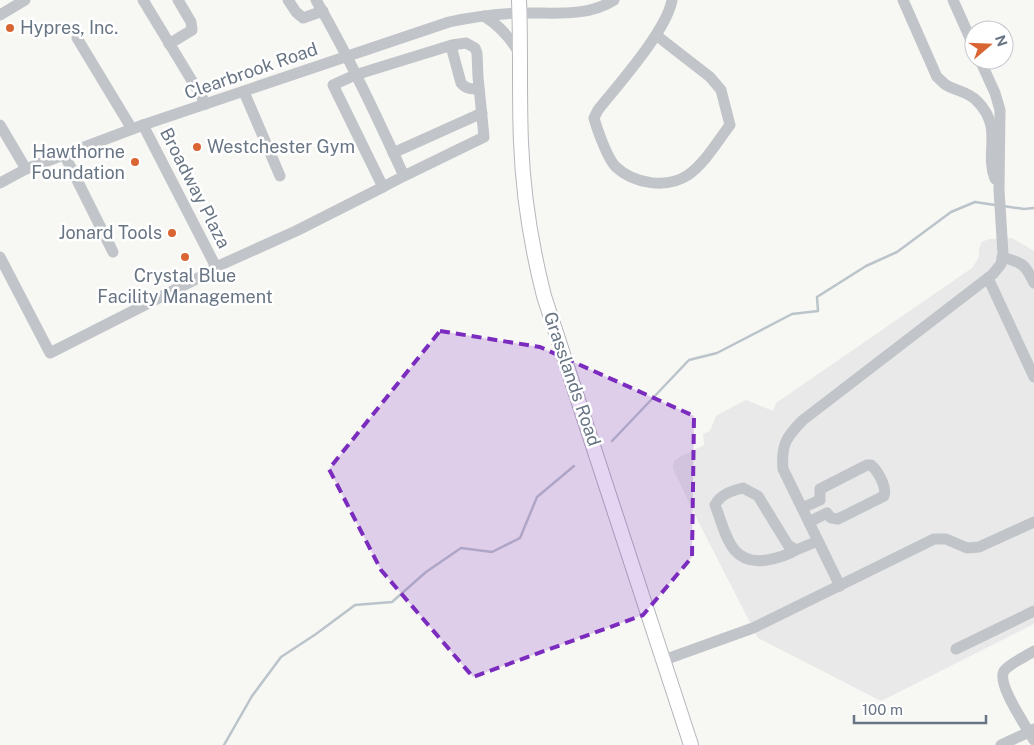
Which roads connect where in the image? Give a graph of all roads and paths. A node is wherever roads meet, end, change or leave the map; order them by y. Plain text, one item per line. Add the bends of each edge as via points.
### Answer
1 (25, 0) edge
2 (142, 0) edge
3 (178, 0) edge
4 (288, 0) edge
5 (316, 0) edge
6 (614, 0) edge
7 (672, 0) edge
8 (903, 0) edge
9 (953, 0) edge
10 (519, 7) edge
11 (323, 11) junction
12 (0, 15) edge
13 (484, 16) junction
14 (964, 24) edge
15 (656, 35) junction
16 (406, 37) junction
17 (77, 38) dead end
18 (170, 44) junction
19 (451, 46) junction
20 (519, 53) junction
21 (347, 57) junction
22 (412, 58) junction
23 (985, 70) edge
24 (356, 75) junction
25 (479, 89) junction
26 (244, 92) junction
27 (206, 104) junction
28 (482, 113) junction
29 (0, 124) edge
30 (138, 127) junction
31 (393, 153) junction
32 (64, 154) junction
33 (26, 169) junction
34 (280, 176) dead end
35 (404, 176) junction
36 (0, 182) edge
37 (383, 187) junction
38 (1000, 190) junction
39 (113, 252) dead end
40 (0, 257) edge
41 (1002, 257) junction
42 (216, 266) junction
43 (988, 278) junction
44 (1034, 283) edge
45 (1034, 377) edge
46 (820, 500) junction
47 (802, 508) junction
48 (826, 513) junction
49 (809, 522) junction
50 (1034, 522) edge
51 (818, 541) junction
52 (796, 550) junction
53 (840, 586) junction
54 (1034, 611) edge
55 (956, 649) dead end
56 (1034, 651) edge
57 (664, 660) junction
58 (1032, 734) edge
59 (691, 745) edge
60 (1001, 745) edge

1 - 12 street
2 - 18 street
3 - 18 street via 192,30
4 - 11 street via 303,18
5 - 11 street
6 - 10 street, Clearbrook Road via 573,13
7 - 15 street
8 - 38 street via 937,77 946,85 976,99 984,108 991,123 993,176
9 - 14 street
10 - 13 street, Clearbrook Road
10 - 20 main road, Grasslands Road
11 - 21 street
13 - 16 street, Clearbrook Road via 449,22
13 - 20 street via 509,36
15 - 15 street via 594,118 615,166 629,176 664,184 686,176 703,161 730,125 721,90 710,77
16 - 21 street, Clearbrook Road
16 - 22 street
17 - 30 street, Broadway Plaza
18 - 27 street
19 - 22 street
19 - 25 street via 461,83 465,87
19 - 25 street via 466,43 475,48
20 - 57 main road, Grasslands Road via 521,143 532,249 544,296
21 - 24 street
21 - 26 street, Clearbrook Road
22 - 24 street
23 - 38 street via 1000,110
24 - 31 street
24 - 37 street via 333,85
25 - 28 street
26 - 27 street, Clearbrook Road
26 - 34 street
27 - 30 street, Clearbrook Road
28 - 31 street
28 - 35 street via 484,137
29 - 33 street
30 - 32 street, Clearbrook Road
30 - 42 street, Broadway Plaza
31 - 35 street
32 - 33 street, Clearbrook Road
32 - 39 street
33 - 36 street, Clearbrook Road
35 - 37 street
37 - 42 street via 296,231
38 - 41 street
40 - 42 street via 50,352 206,274
41 - 43 street
41 - 44 street via 1020,262
43 - 45 street
43 - 47 street via 803,420 792,432 785,441 783,469
46 - 47 street
46 - 48 street
46 - 48 street via 820,489 867,465 874,468 884,488 884,496 838,519
47 - 49 street
48 - 49 street
49 - 51 street
50 - 53 street via 978,547 967,548 946,539 934,539
51 - 52 street
51 - 53 street
52 - 52 street via 788,545 758,496 743,488 719,498 715,506 724,532 736,552 743,557 755,562 786,556
53 - 57 street via 753,628
54 - 55 street
56 - 58 street via 1008,666 1002,675 1004,687
57 - 59 main road, Grasslands Road
58 - 60 street

